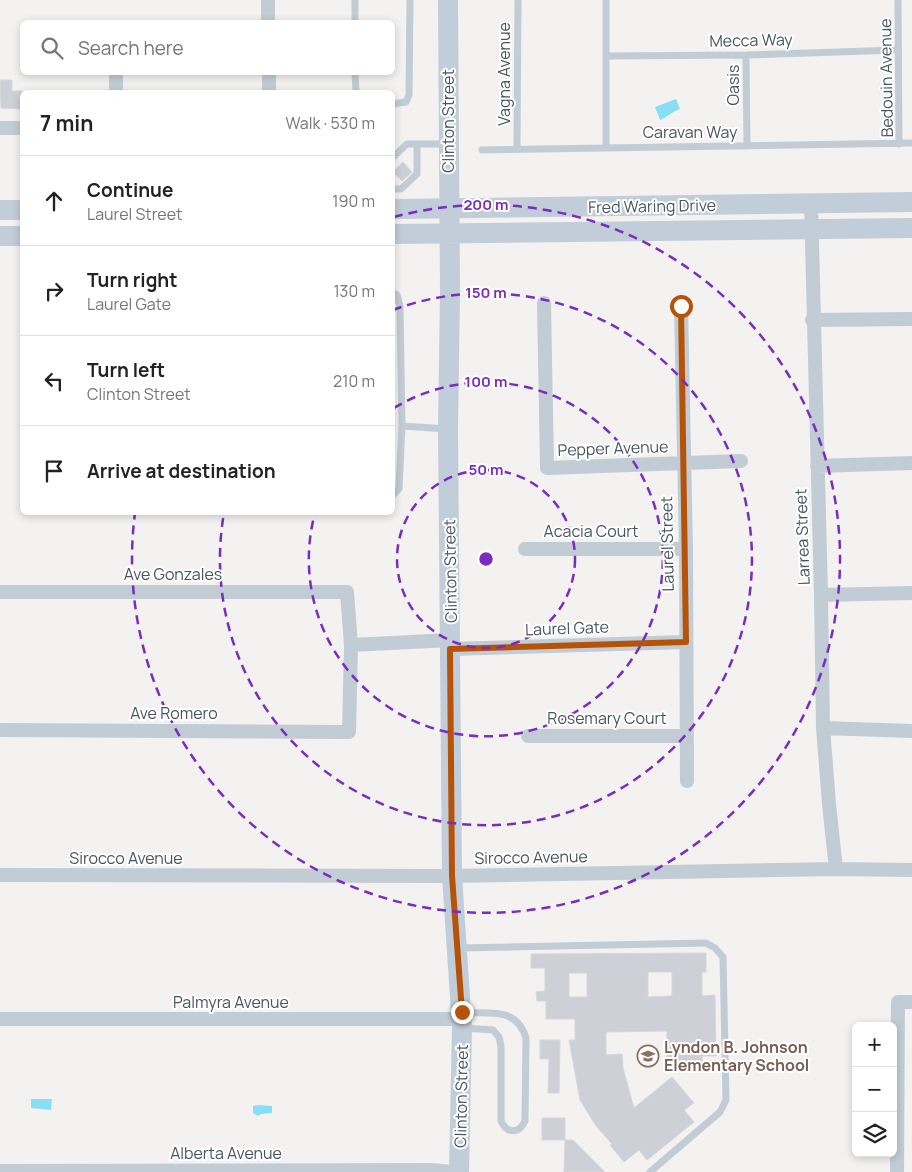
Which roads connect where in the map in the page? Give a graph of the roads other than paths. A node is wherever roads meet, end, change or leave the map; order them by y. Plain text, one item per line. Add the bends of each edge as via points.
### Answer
1 (268, 0) edge
2 (355, 0) edge
3 (410, 0) edge
4 (448, 0) edge
5 (518, 0) edge
6 (606, 0) edge
7 (898, 0) edge
8 (268, 20) edge
9 (355, 20) edge
10 (898, 50) junction
11 (746, 54) junction
12 (606, 56) junction
13 (116, 75) edge
14 (269, 75) edge
15 (356, 75) edge
16 (116, 90) edge
17 (270, 90) edge
18 (356, 90) edge
19 (395, 104) edge
20 (0, 128) edge
21 (20, 128) edge
22 (912, 143) edge
23 (417, 144) junction
24 (449, 144) junction
25 (899, 144) junction
26 (747, 146) junction
27 (606, 147) junction
28 (517, 148) junction
29 (482, 150) dead end
30 (395, 155) edge
31 (395, 190) edge
32 (912, 202) edge
33 (810, 204) junction
34 (395, 209) edge
35 (448, 209) junction
36 (0, 210) edge
37 (20, 210) edge
38 (912, 228) edge
39 (810, 229) junction
40 (395, 234) edge
41 (448, 234) junction
42 (0, 236) edge
43 (20, 236) edge
44 (395, 294) edge
45 (544, 303) dead end
46 (681, 306) dead end
47 (912, 319) edge
48 (812, 320) junction
49 (402, 426) junction
50 (448, 429) junction
51 (741, 461) dead end
52 (683, 463) junction
53 (912, 463) edge
54 (817, 466) junction
55 (395, 493) edge
56 (525, 549) dead end
57 (686, 549) junction
58 (0, 592) edge
59 (912, 593) edge
60 (821, 595) junction
61 (686, 642) junction
62 (351, 645) junction
63 (450, 645) junction
64 (823, 728) junction
65 (0, 730) edge
66 (912, 731) edge
67 (528, 736) dead end
68 (687, 736) junction
69 (687, 781) dead end
70 (836, 869) junction
71 (912, 870) edge
72 (0, 875) edge
73 (452, 876) junction
74 (456, 948) junction
75 (905, 1002) edge
76 (0, 1019) edge
77 (462, 1020) junction
78 (0, 1171) edge
79 (452, 1172) edge
80 (459, 1172) edge
81 (650, 1172) edge
82 (898, 1172) edge

1 - 8 street
2 - 9 lane
3 - 19 lane via 409,95 406,102
4 - 24 street, Clinton Street
5 - 28 lane, Vagna Avenue
6 - 12 lane
7 - 10 lane, Bedouin Avenue
10 - 11 lane, Mecca Way
10 - 25 lane, Bedouin Avenue
11 - 12 lane, Mecca Way
11 - 26 lane, Oasis
12 - 27 lane
13 - 16 street
14 - 17 street
15 - 18 lane
20 - 21 street
22 - 25 lane, Bedouin Avenue
23 - 24 lane
23 - 30 lane via 406,144
23 - 31 lane via 417,174 401,189
24 - 35 street, Clinton Street
25 - 26 lane, Caravan Way
26 - 27 lane, Caravan Way
27 - 28 lane, Caravan Way
28 - 29 lane, Caravan Way
32 - 33 street, Fred Waring Drive
33 - 35 street, Fred Waring Drive
33 - 39 street, Larrea Street
34 - 35 street, Fred Waring Drive
35 - 41 street, Clinton Street
36 - 37 street
38 - 39 street, Fred Waring Drive
39 - 41 street, Fred Waring Drive
39 - 48 street, Larrea Street
40 - 41 street, Fred Waring Drive
41 - 50 street, Clinton Street
42 - 43 street
44 - 49 lane via 400,306
45 - 52 street, Pepper Avenue via 547,468
46 - 52 street, Laurel Street
47 - 48 street
48 - 54 street, Larrea Street
49 - 50 lane
49 - 55 lane via 399,489
50 - 63 street, Clinton Street
51 - 52 street, Pepper Avenue
52 - 57 street, Laurel Street
53 - 54 street
54 - 60 street, Larrea Street
56 - 57 street, Acacia Court
57 - 61 street, Laurel Street
58 - 62 street, Ave Gonzales via 347,592
59 - 60 street
60 - 64 street, Larrea Street
61 - 63 street, Laurel Gate
61 - 68 street, Laurel Street
62 - 63 street, Laurel Gate
62 - 65 street, Ave Romero via 349,732
63 - 73 street, Clinton Street
64 - 66 street
64 - 70 street, Larrea Street
67 - 68 street, Rosemary Court
68 - 69 street, Laurel Street
70 - 71 street, Sirocco Avenue
70 - 73 street, Sirocco Avenue
72 - 73 street, Sirocco Avenue
73 - 74 street, Clinton Street
74 - 77 street, Clinton Street
74 - 81 lane via 706,943 716,948 723,957 726,1100 720,1112
75 - 82 street
76 - 77 street, Palmyra Avenue
77 - 77 lane via 492,1030 499,1037 501,1121 506,1129 518,1130 525,1121 524,1031 517,1021 502,1014
77 - 80 street, Clinton Street
78 - 79 street, Alberta Avenue

